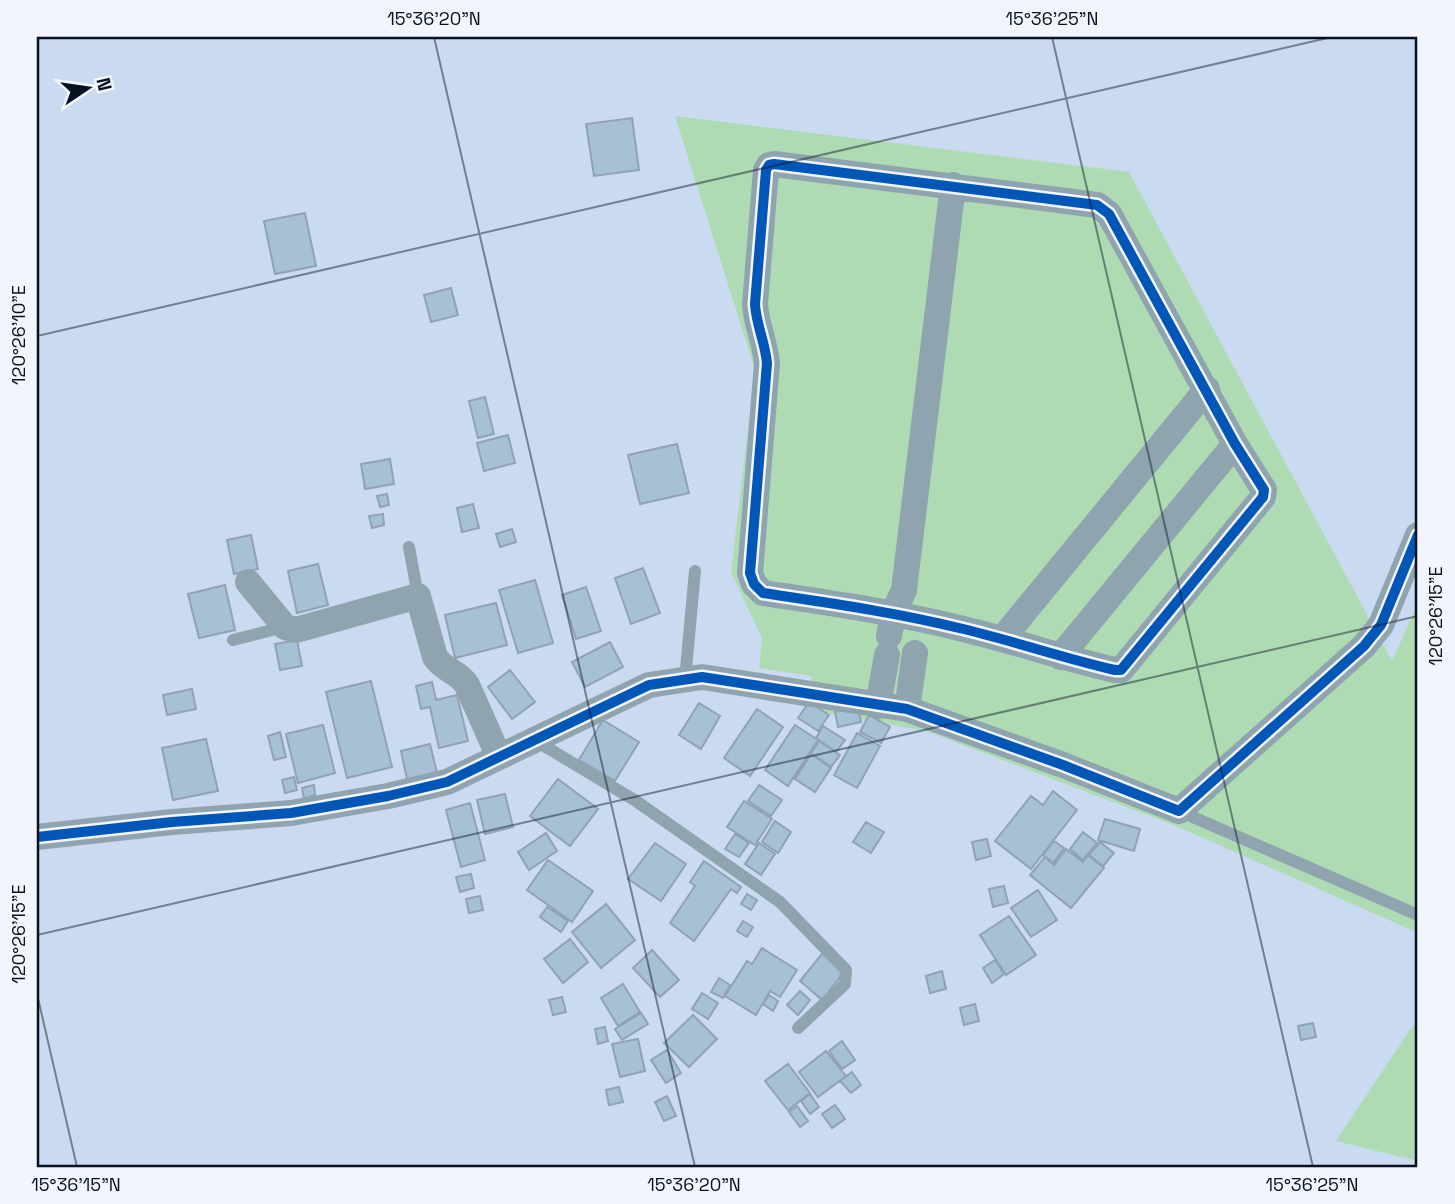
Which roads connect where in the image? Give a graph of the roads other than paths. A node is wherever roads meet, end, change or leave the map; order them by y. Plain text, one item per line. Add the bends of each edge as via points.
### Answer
1 (953, 185) junction
2 (1207, 389) junction
3 (1235, 444) junction
4 (1418, 536) edge
5 (409, 547) dead end
6 (695, 571) dead end
7 (248, 582) dead end
8 (418, 596) junction
9 (285, 627) junction
10 (903, 629) junction
11 (1002, 639) junction
12 (233, 640) dead end
13 (1060, 657) junction
14 (685, 680) junction
15 (877, 706) junction
16 (907, 709) junction
17 (534, 740) junction
18 (499, 757) junction
19 (1178, 811) junction
20 (37, 837) edge
21 (1418, 915) edge
22 (798, 1028) dead end

1 - 2 street via 1103,208
1 - 10 street
1 - 10 street via 774,164 766,170 755,304 767,363 750,573 763,593
2 - 3 street
2 - 11 street
3 - 13 street
3 - 13 street via 1262,484 1264,497 1121,670
4 - 19 street via 1381,625 1364,646
5 - 8 lane
6 - 14 lane
7 - 9 street
8 - 9 street via 296,630
8 - 18 street via 439,665 467,685
9 - 12 lane
10 - 11 street
10 - 15 street
10 - 16 street
11 - 13 street
14 - 15 street via 702,677
14 - 17 street via 649,685
15 - 16 street
16 - 19 street
17 - 18 street
17 - 22 lane via 636,801 780,902 846,970 845,984
18 - 20 street via 447,782 291,813
19 - 21 lane

